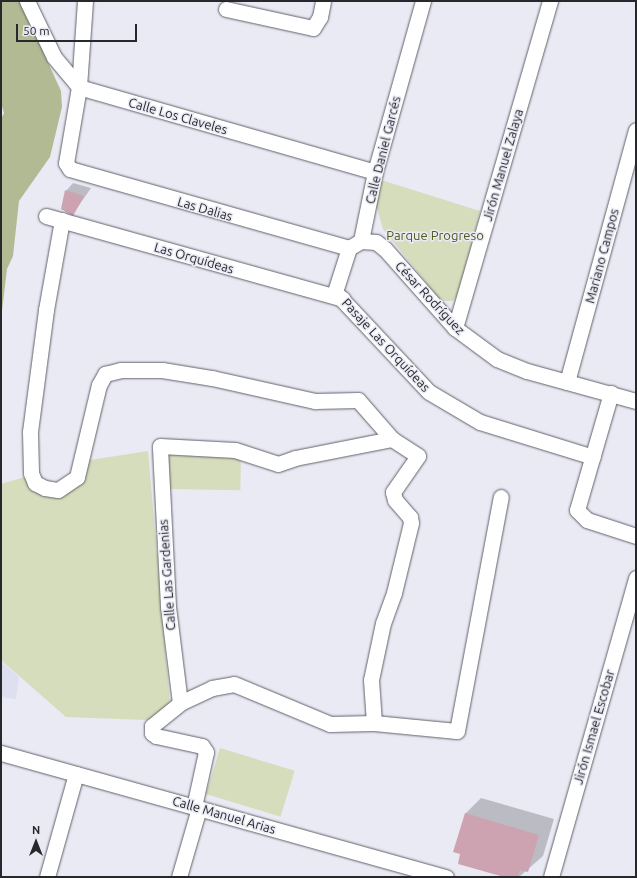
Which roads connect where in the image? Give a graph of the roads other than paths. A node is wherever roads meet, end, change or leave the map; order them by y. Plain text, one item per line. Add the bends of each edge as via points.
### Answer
1 (26, 1) edge
2 (85, 1) edge
3 (323, 1) edge
4 (423, 1) edge
5 (550, 1) edge
6 (226, 9) dead end
7 (79, 87) junction
8 (636, 130) edge
9 (375, 172) junction
10 (46, 216) dead end
11 (62, 220) junction
12 (355, 245) junction
13 (339, 295) junction
14 (455, 328) junction
15 (567, 382) junction
16 (611, 393) junction
17 (636, 401) edge
18 (392, 439) junction
19 (593, 457) junction
20 (501, 497) dead end
21 (636, 536) edge
22 (636, 578) edge
23 (180, 703) junction
24 (374, 723) junction
25 (1, 753) edge
26 (76, 774) junction
27 (196, 807) junction
28 (47, 877) edge
29 (179, 877) edge
30 (446, 877) edge
31 (552, 877) edge

1 - 7 street via 54,58
2 - 7 street
3 - 6 street via 320,17 313,28
4 - 9 street, Calle Daniel Garcés
5 - 14 street, Jirón Manuel Zalaya
7 - 9 street, Calle Los Claveles
7 - 12 street, Las Dalias via 66,163 76,172
8 - 15 street, Mariano Campos
9 - 12 street, Calle Daniel Garcés
10 - 11 street, Las Orquídeas
11 - 13 street, Las Orquídeas
11 - 18 street via 46,310 30,432 30,473 35,483 58,490 77,477 99,385 105,374 121,370 162,370 212,378 315,401 358,400
12 - 13 street, Calle Daniel Garcés
12 - 14 street, César Rodríguez via 376,242 385,249
13 - 19 street, Pasaje Las Orquídeas via 429,392 480,422
14 - 15 street, César Rodríguez via 497,359 527,371
15 - 16 street, César Rodríguez
16 - 17 street, César Rodríguez
16 - 19 street
18 - 23 street, Calle Las Gardenias via 295,458 278,464 235,450 160,446 168,606
18 - 24 street via 418,456 393,492 395,500 410,517 411,523 394,593 383,623 371,680
19 - 21 street via 577,510 587,520
20 - 24 street via 457,731
22 - 31 street, Jirón Ismael Escobar
23 - 24 street via 212,688 234,684 330,724
23 - 27 street via 155,722 152,732 156,736 202,746 206,752
25 - 26 street, Calle Manuel Arias
26 - 27 street, Calle Manuel Arias
26 - 28 street
27 - 29 street
27 - 30 street, Calle Manuel Arias

